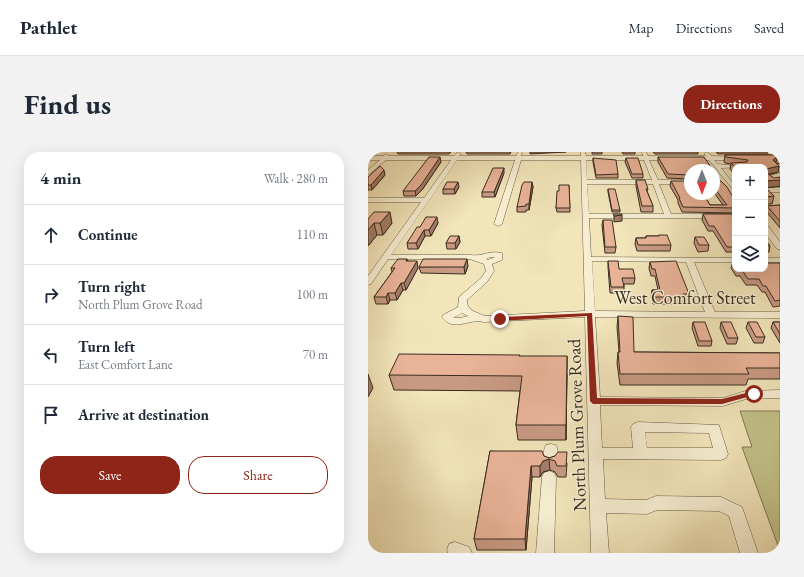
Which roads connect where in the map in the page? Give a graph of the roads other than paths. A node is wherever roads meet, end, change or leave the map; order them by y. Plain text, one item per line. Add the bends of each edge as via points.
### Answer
1 (391, 152) edge
2 (607, 152) edge
3 (618, 152) edge
4 (679, 154) edge
5 (707, 154) edge
6 (457, 155) edge
7 (520, 155) edge
8 (645, 155) edge
9 (779, 155) edge
10 (368, 158) edge
11 (384, 158) junction
12 (583, 158) edge
13 (609, 158) junction
14 (620, 158) junction
15 (742, 158) edge
16 (770, 158) edge
17 (714, 164) edge
18 (720, 166) edge
19 (732, 166) edge
20 (720, 171) edge
21 (368, 173) edge
22 (780, 175) edge
23 (780, 181) edge
24 (584, 182) junction
25 (656, 182) junction
26 (684, 182) edge
27 (722, 182) edge
28 (729, 182) junction
29 (732, 186) edge
30 (768, 190) edge
31 (780, 190) edge
32 (368, 200) edge
33 (426, 200) junction
34 (585, 216) junction
35 (668, 216) junction
36 (732, 216) edge
37 (498, 224) dead end
38 (768, 232) edge
39 (780, 247) edge
40 (386, 257) junction
41 (587, 259) junction
42 (689, 260) junction
43 (732, 260) edge
44 (768, 260) edge
45 (780, 260) edge
46 (368, 282) edge
47 (464, 308) junction
48 (590, 314) junction
49 (711, 315) junction
50 (780, 315) edge
51 (474, 317) junction
52 (780, 394) edge
53 (593, 401) junction
54 (596, 454) junction
55 (641, 454) junction
56 (550, 463) edge
57 (598, 506) junction
58 (545, 553) edge
59 (600, 553) edge
60 (749, 553) edge

1 - 11 street
2 - 13 street
3 - 14 street
4 - 5 street
5 - 8 street
5 - 15 street
5 - 17 street
6 - 7 street
6 - 11 street
6 - 33 street
7 - 12 street via 557,158 557,163
7 - 37 street
8 - 14 street
8 - 25 street
9 - 16 street
10 - 11 street
11 - 21 street
12 - 13 street
12 - 24 street, North Plum Grove Road
13 - 14 street
18 - 19 street
20 - 28 street
22 - 23 street via 767,178
24 - 25 street
24 - 34 street, North Plum Grove Road
25 - 26 street
25 - 35 street
27 - 28 street
28 - 29 street
30 - 31 street
32 - 33 street
33 - 40 street
34 - 35 street
34 - 41 street, North Plum Grove Road
35 - 36 street
38 - 39 street
40 - 46 street
40 - 47 street via 484,261 490,271 484,280 462,298
41 - 42 street
41 - 48 street, North Plum Grove Road
42 - 43 street
42 - 49 street
44 - 45 street
47 - 51 street
47 - 51 street via 450,314 449,319 458,322
48 - 49 street, West Comfort Street
48 - 51 street, West Comfort Street via 484,320
48 - 53 street, North Plum Grove Road
49 - 50 street, West Comfort Street
52 - 53 street via 750,394 722,402
53 - 54 street, North Plum Grove Road
54 - 55 street
54 - 57 street, North Plum Grove Road
55 - 55 street via 713,454 721,454 714,428 638,427
56 - 58 street
57 - 59 street, North Plum Grove Road
57 - 60 street via 647,507 656,503 722,504 736,512

